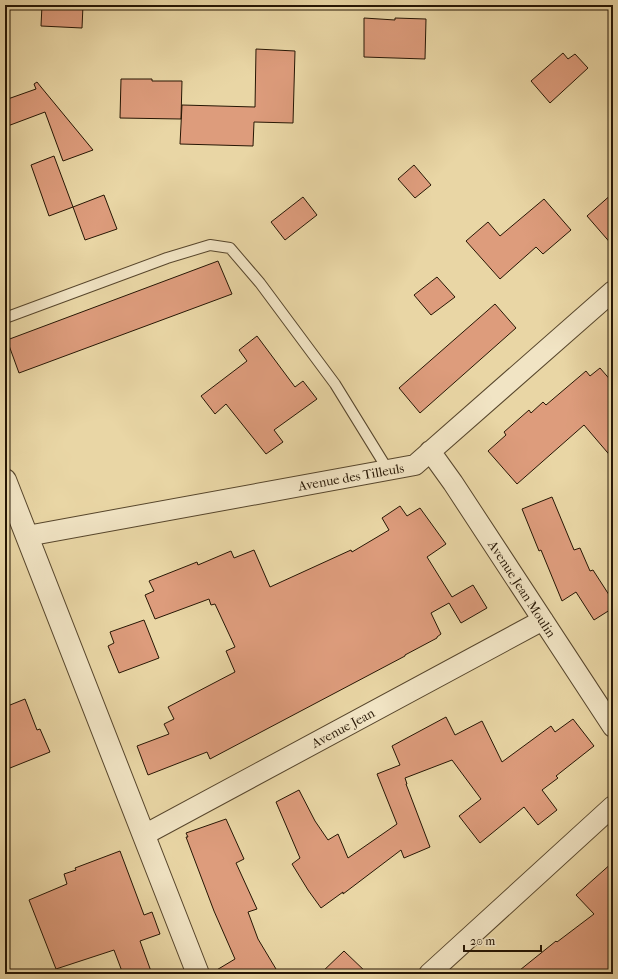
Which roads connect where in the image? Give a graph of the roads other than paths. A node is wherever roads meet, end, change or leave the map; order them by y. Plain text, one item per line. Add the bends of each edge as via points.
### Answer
1 (613, 291) edge
2 (5, 318) edge
3 (430, 451) junction
4 (388, 470) junction
5 (5, 480) edge
6 (27, 536) junction
7 (543, 620) junction
8 (613, 727) edge
9 (613, 806) edge
10 (144, 835) junction
11 (198, 974) edge
12 (429, 974) edge

1 - 3 street, Avenue des Tilleuls
2 - 4 lane via 167,258 210,245 230,248 260,283 335,384
3 - 4 street, Avenue des Tilleuls via 415,465
3 - 7 street, Avenue Jean Moulin
4 - 6 street, Avenue des Tilleuls
5 - 6 street
6 - 10 street
7 - 8 street, Avenue Jean Moulin
7 - 10 street, Avenue Jean
9 - 12 street
10 - 11 street

